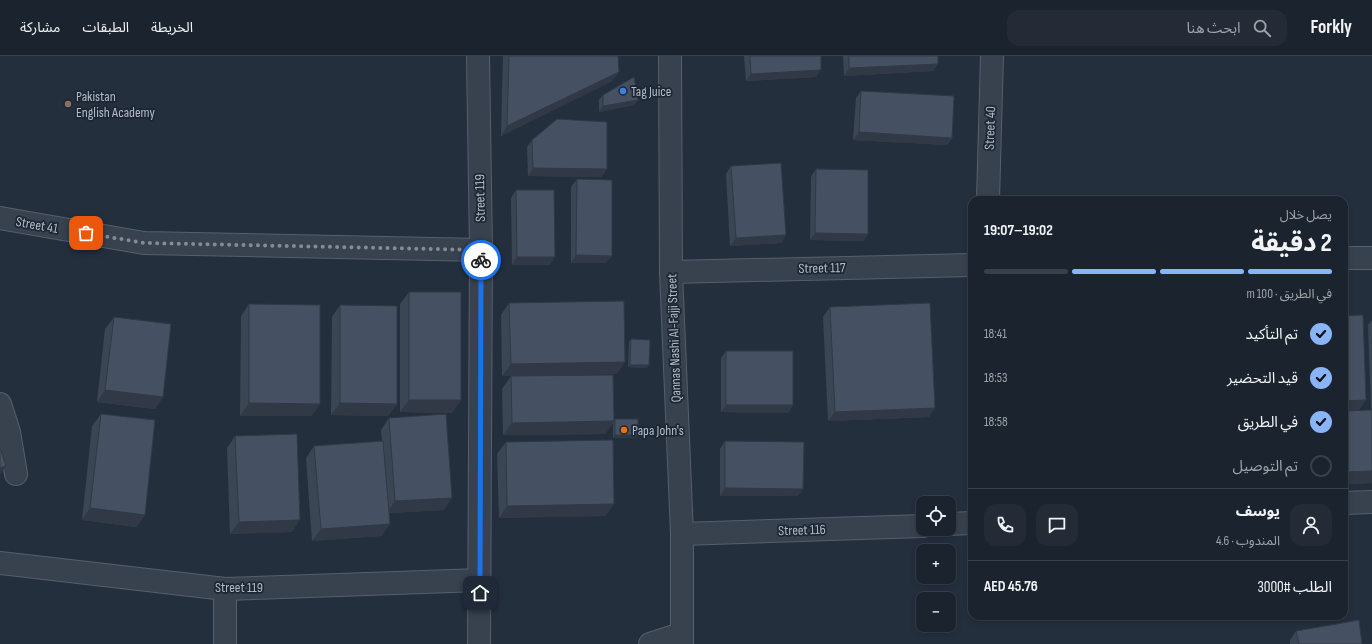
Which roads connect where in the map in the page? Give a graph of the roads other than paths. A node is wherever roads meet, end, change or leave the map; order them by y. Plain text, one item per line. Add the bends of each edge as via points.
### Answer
1 (478, 56) edge
2 (670, 56) edge
3 (992, 56) edge
4 (988, 196) edge
5 (0, 218) edge
6 (481, 250) junction
7 (1348, 258) edge
8 (1372, 258) edge
9 (968, 265) edge
10 (671, 272) junction
11 (0, 404) edge
12 (16, 474) dead end
13 (1372, 502) edge
14 (1348, 503) edge
15 (968, 523) edge
16 (956, 524) edge
17 (916, 526) edge
18 (682, 534) junction
19 (0, 563) edge
20 (480, 580) junction
21 (224, 589) junction
22 (682, 639) edge
23 (225, 644) edge
24 (479, 644) edge
25 (650, 644) edge

1 - 6 street, Street 119
2 - 10 street, Qannas Nashi Al-Fajji Street
3 - 4 street, Street 40
5 - 6 street, Street 41 via 144,243
6 - 20 street, Street 119
7 - 8 street
9 - 10 street, Street 117
10 - 18 street, Qannas Nashi Al-Fajji Street
11 - 12 street via 9,432
13 - 14 street
15 - 16 street
17 - 18 street, Street 116
18 - 22 street, Qannas Nashi Al-Fajji Street
19 - 21 street, Street 119
20 - 21 street, Street 119
20 - 24 street, Street 119
21 - 23 street
22 - 25 street

